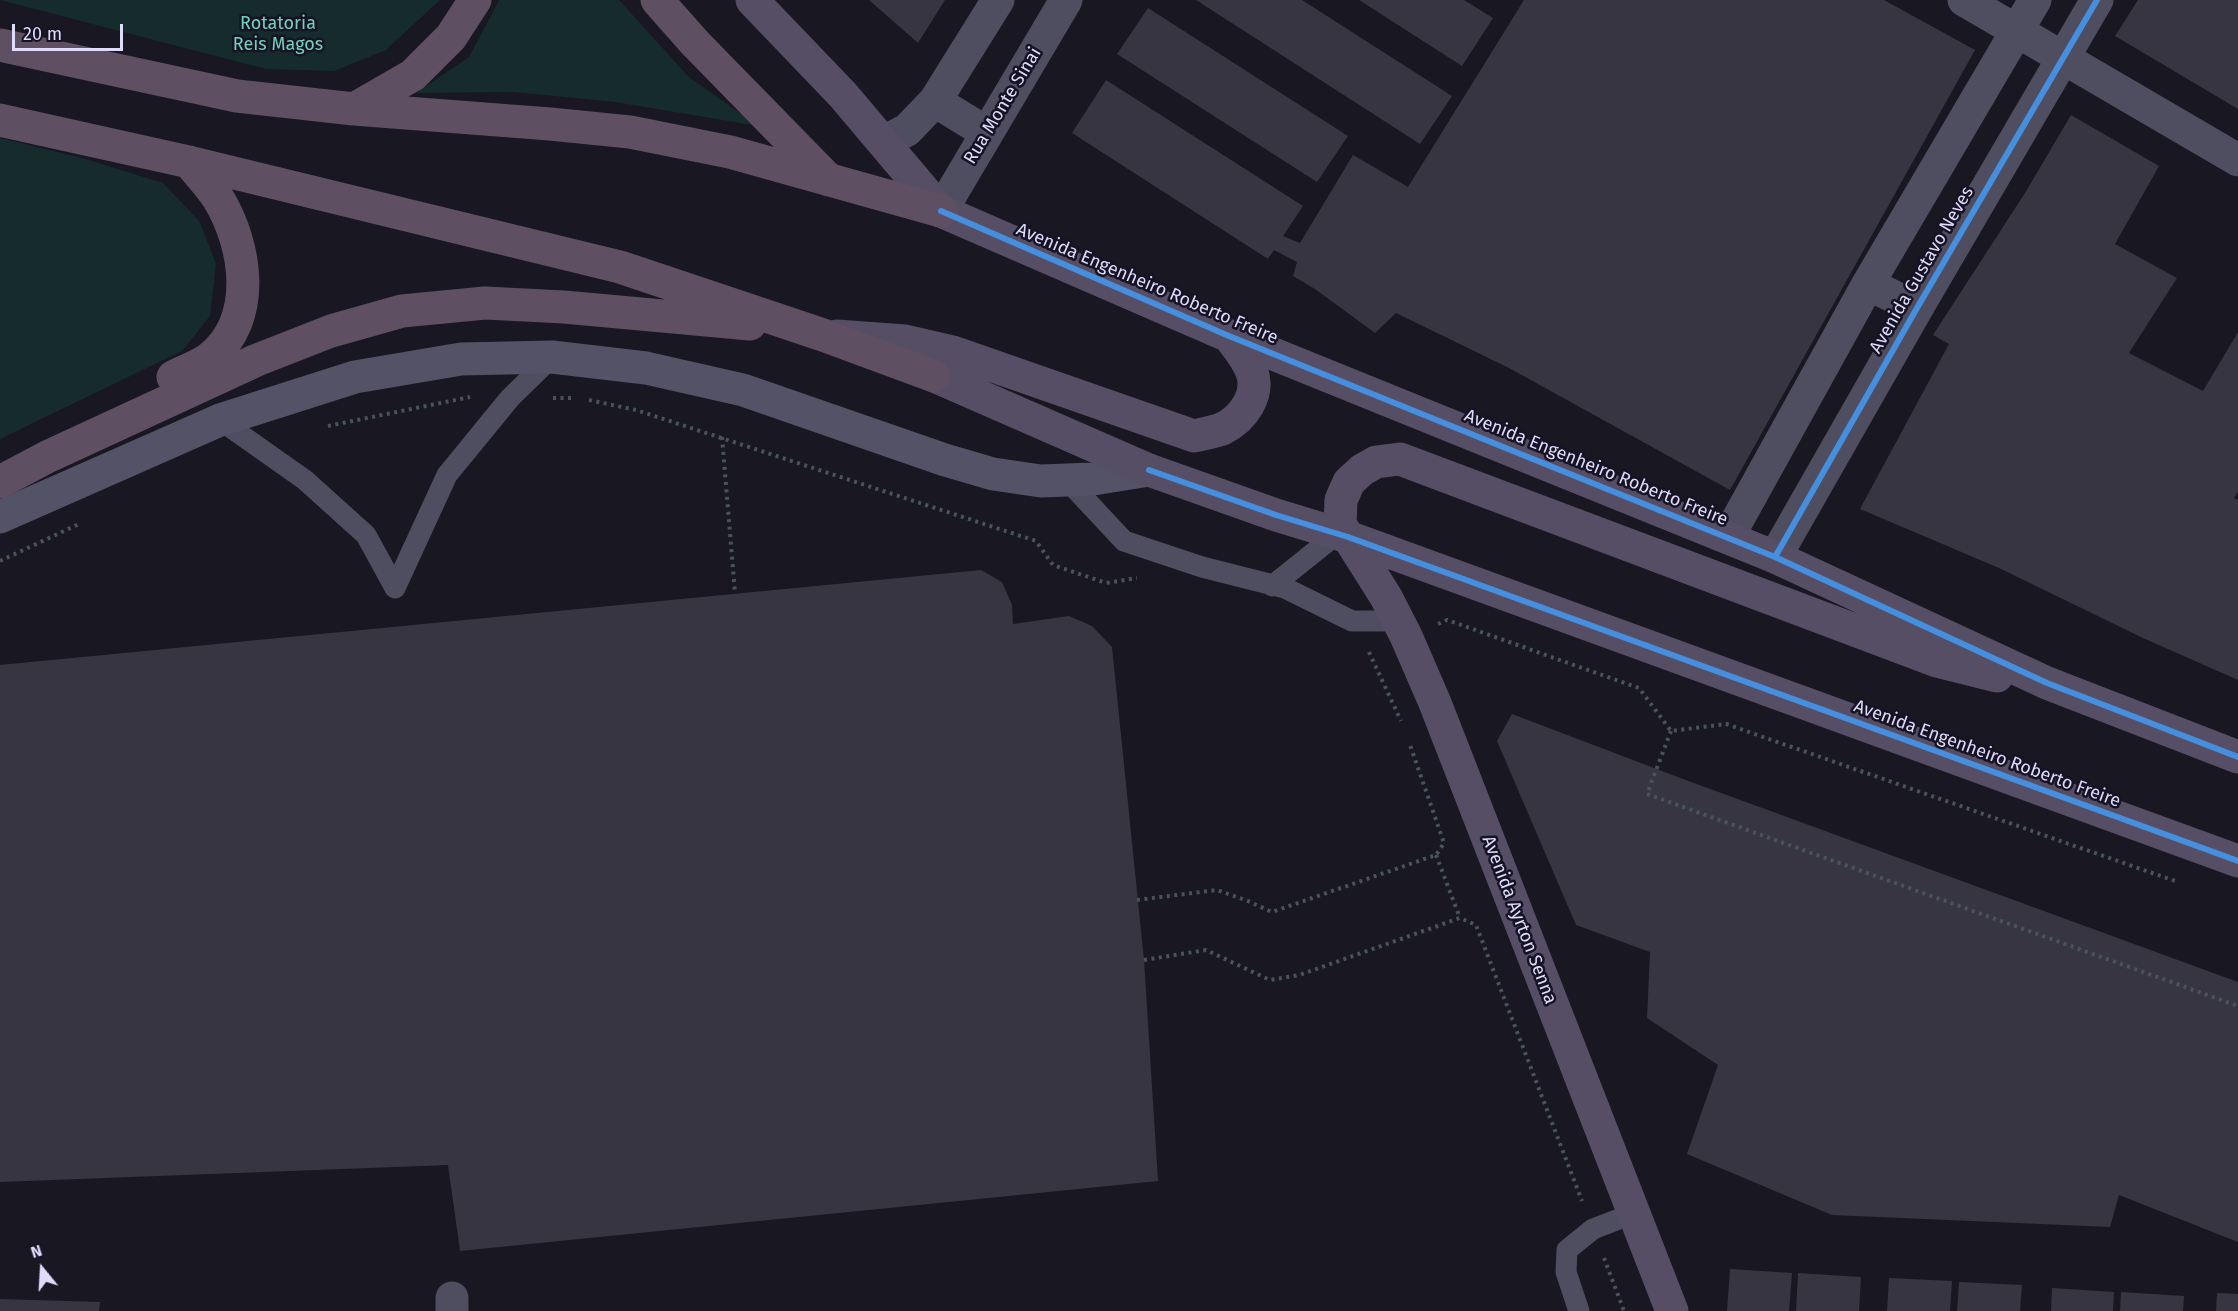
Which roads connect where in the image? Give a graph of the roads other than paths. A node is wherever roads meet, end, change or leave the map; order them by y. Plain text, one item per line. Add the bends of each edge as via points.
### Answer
1 (475, 0) edge
2 (657, 0) edge
3 (752, 0) edge
4 (998, 0) edge
5 (1066, 0) edge
6 (1964, 0) edge
7 (2035, 0) edge
8 (2097, 0) edge
9 (2016, 30) junction
10 (0, 45) edge
11 (2063, 57) junction
12 (935, 101) junction
13 (354, 109) junction
14 (0, 120) edge
15 (987, 133) junction
16 (885, 142) junction
17 (2238, 160) edge
18 (189, 162) junction
19 (830, 182) junction
20 (941, 212) junction
21 (1868, 284) junction
22 (1917, 308) junction
23 (814, 332) junction
24 (1229, 336) junction
25 (552, 357) junction
26 (934, 376) joint
27 (220, 420) junction
28 (0, 461) edge
29 (1149, 470) junction
30 (1067, 480) junction
31 (0, 482) edge
32 (0, 517) edge
33 (1343, 535) junction
34 (1728, 537) junction
35 (1775, 557) junction
36 (1272, 586) junction
37 (1413, 625) junction
38 (2047, 683) junction
39 (2238, 757) edge
40 (2238, 861) edge
41 (1632, 1214) junction
42 (1579, 1311) edge
43 (1672, 1311) edge

1 - 13 highway via 451,36 413,75
2 - 19 highway
3 - 16 main road
4 - 12 street
5 - 15 street, Rua Monte Sinai
6 - 9 street
7 - 9 street
8 - 11 street, Avenida Gustavo Neves
9 - 11 street
9 - 21 street
10 - 13 highway via 237,96
11 - 17 street
11 - 22 street, Avenida Gustavo Neves
12 - 15 street
12 - 16 street via 907,130
13 - 19 highway via 630,132 730,153
14 - 18 highway
15 - 20 street, Rua Monte Sinai
16 - 20 main road
18 - 23 highway via 620,267
18 - 28 highway via 218,198 244,269 242,305 230,336 209,359
19 - 20 highway
20 - 24 main road, Avenida Engenheiro Roberto Freire
21 - 22 street
21 - 34 street
22 - 35 street, Avenida Gustavo Neves
23 - 24 main road via 904,341 953,352 1194,436 1235,420 1246,409 1254,391 1248,363
23 - 26 highway
23 - 31 highway via 564,307 485,303 402,311 330,332 257,360
24 - 34 main road, Avenida Engenheiro Roberto Freire
25 - 27 main road, Avenida Engenheiro Roberto Freire via 461,359 355,377
25 - 27 lane via 510,398 447,476 395,588 366,535 305,480
25 - 30 main road, Avenida Engenheiro Roberto Freire via 646,368 743,390 993,474 1041,481
26 - 29 main road, Avenida Engenheiro Roberto Freire
27 - 32 main road, Avenida Engenheiro Roberto Freire
29 - 30 main road, Avenida Engenheiro Roberto Freire
29 - 33 main road, Avenida Engenheiro Roberto Freire
30 - 36 lane via 1124,541
33 - 36 lane
33 - 37 main road, Avenida Ayrton Senna via 1386,597
33 - 38 main road, Avenida Ayrton Senna via 1341,500 1349,482 1376,462 1400,459 1937,661 1991,675
33 - 40 main road, Avenida Engenheiro Roberto Freire
34 - 35 main road, Avenida Engenheiro Roberto Freire
35 - 38 main road, Avenida Engenheiro Roberto Freire
36 - 37 lane via 1285,588 1352,621
37 - 41 main road, Avenida Ayrton Senna via 1435,703
38 - 39 main road, Avenida Engenheiro Roberto Freire
41 - 42 lane via 1593,1229 1567,1250 1566,1272
41 - 43 main road, Avenida Ayrton Senna

